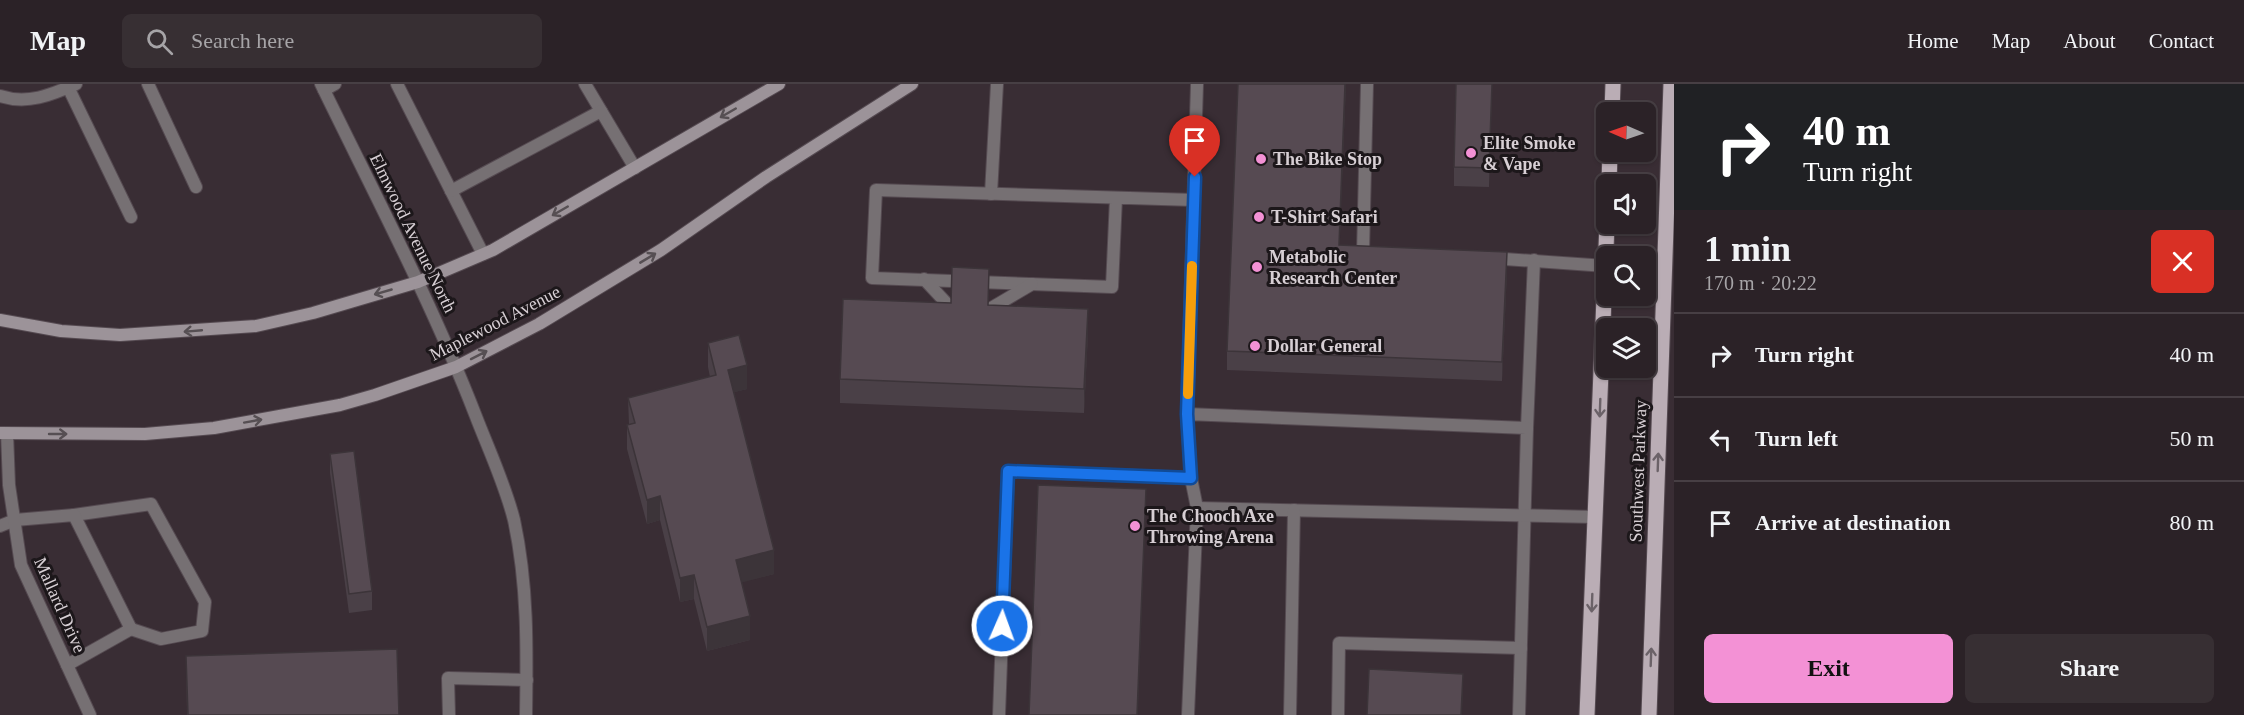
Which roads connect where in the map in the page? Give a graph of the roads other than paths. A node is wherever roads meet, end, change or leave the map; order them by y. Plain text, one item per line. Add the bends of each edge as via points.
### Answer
1 (148, 84) edge
2 (397, 84) edge
3 (585, 84) edge
4 (779, 84) edge
5 (912, 84) edge
6 (997, 84) edge
7 (1197, 84) edge
8 (1367, 84) edge
9 (1613, 84) edge
10 (1671, 84) edge
11 (72, 86) edge
12 (327, 86) edge
13 (0, 96) edge
14 (1612, 102) edge
15 (601, 111) junction
16 (635, 168) junction
17 (196, 188) dead end
18 (451, 191) junction
19 (991, 194) junction
20 (1116, 198) junction
21 (1194, 200) junction
22 (131, 218) dead end
23 (483, 254) junction
24 (1386, 254) edge
25 (1477, 258) edge
26 (1534, 260) junction
27 (1596, 265) edge
28 (924, 279) junction
29 (418, 282) junction
30 (1032, 284) junction
31 (1604, 306) edge
32 (951, 308) edge
33 (988, 310) edge
34 (0, 320) edge
35 (456, 367) junction
36 (1187, 414) junction
37 (1527, 428) junction
38 (3, 433) edge
39 (1191, 478) junction
40 (1197, 508) junction
41 (1294, 510) junction
42 (74, 515) junction
43 (1526, 516) junction
44 (1596, 517) junction
45 (15, 520) junction
46 (0, 526) edge
47 (131, 629) junction
48 (1521, 648) junction
49 (67, 665) junction
50 (526, 680) junction
51 (90, 715) edge
52 (449, 715) edge
53 (526, 715) edge
54 (999, 715) edge
55 (1188, 715) edge
56 (1290, 715) edge
57 (1338, 715) edge
58 (1519, 715) edge
59 (1587, 715) edge
60 (1649, 715) edge

1 - 17 street
2 - 18 street
3 - 15 street
4 -> 16 street
35 -> 5 street, Maplewood Avenue via 539,324 661,250
6 - 19 street
7 - 21 street
8 - 24 street via 1363,253
9 - 14 main road
60 -> 10 main road, Southwest Parkway
11 - 13 street via 40,99 11,100
11 - 22 street
12 - 29 street, Elmwood Avenue North
15 - 16 street
15 - 18 street
16 -> 23 street
18 - 23 street
19 - 20 street
19 - 28 street via 876,190 872,278
20 - 21 street
20 - 30 street via 1112,287
21 - 36 street
23 - 29 street
25 - 26 street
26 - 27 street
26 - 37 street
28 - 30 street
28 - 32 street
29 -> 34 street via 256,326 120,335 61,331
29 - 35 street, Elmwood Avenue North
30 - 33 street
31 -> 44 main road
38 -> 35 street, Maplewood Avenue via 145,434 214,428 340,405
35 - 50 street, Elmwood Avenue North via 513,519 527,620
36 - 37 street
36 - 39 street
37 - 43 street
38 - 45 street, Mallard Drive
39 - 40 street
39 - 54 street via 1008,471
40 - 41 street
40 - 55 street
41 - 43 street
41 - 56 street
42 - 45 street
42 - 47 street
42 - 47 street via 151,504 206,602 202,631 161,639
43 - 44 street
43 - 48 street
44 -> 59 main road
45 - 46 street
45 - 49 street, Mallard Drive via 21,565
47 - 49 street
48 - 57 street via 1340,643
48 - 58 street
49 - 51 street, Mallard Drive
50 - 52 street via 448,678
50 - 53 street, Elmwood Avenue North

